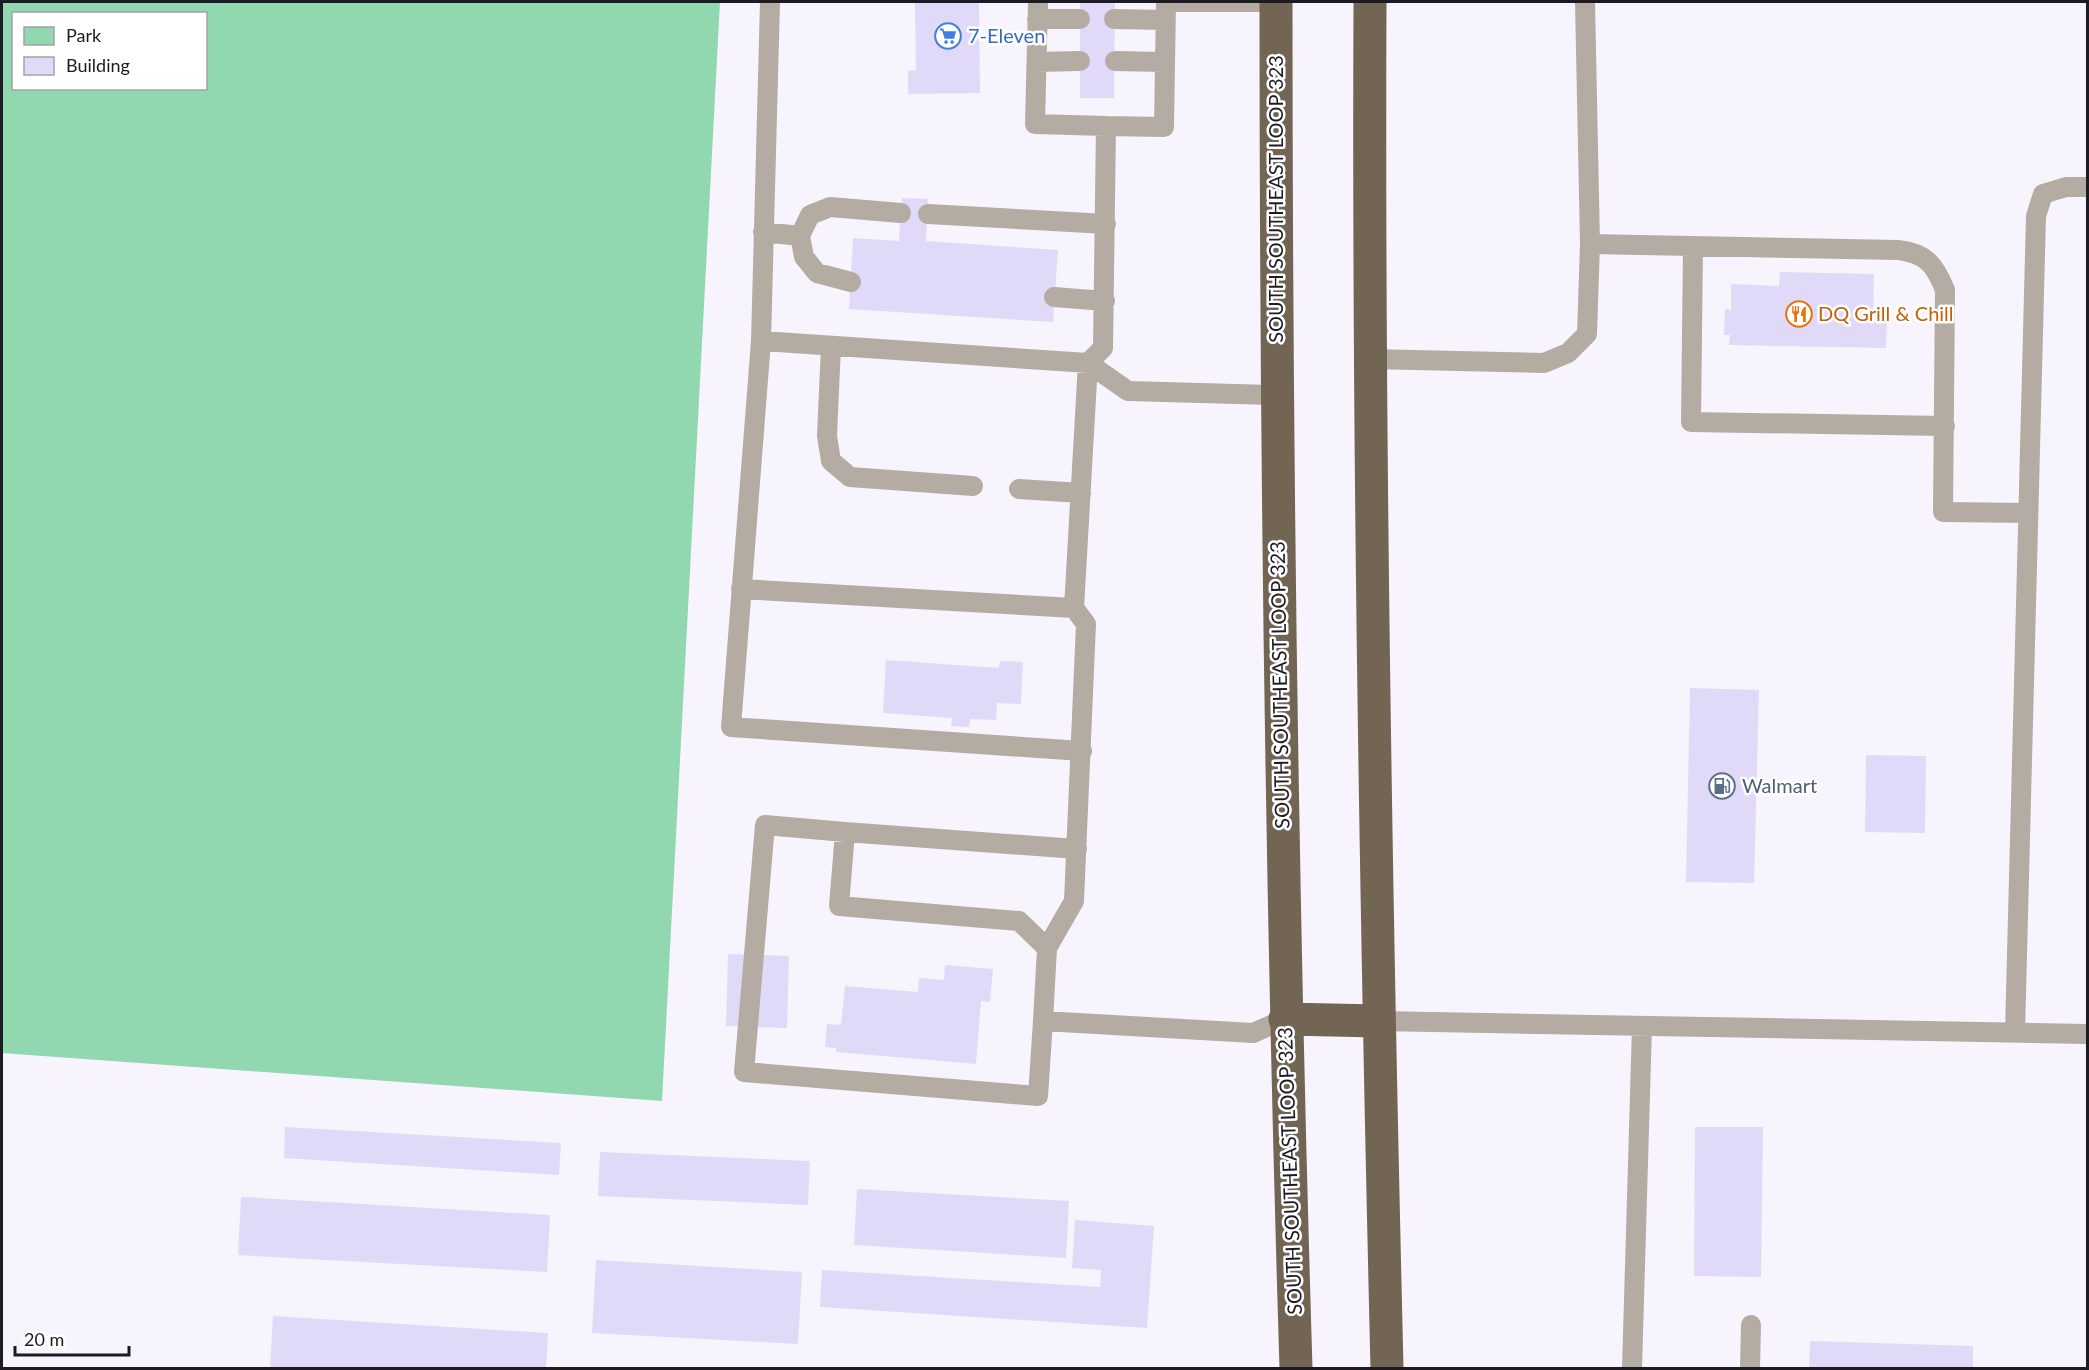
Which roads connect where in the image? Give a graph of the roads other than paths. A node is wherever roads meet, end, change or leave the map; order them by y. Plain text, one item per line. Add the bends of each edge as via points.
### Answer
1 (770, 2) edge
2 (1276, 2) edge
3 (1370, 2) edge
4 (1585, 2) edge
5 (1165, 8) edge
6 (1038, 10) edge
7 (1080, 19) dead end
8 (1114, 19) dead end
9 (1080, 61) dead end
10 (1115, 61) dead end
11 (1036, 62) junction
12 (1164, 62) junction
13 (1106, 126) junction
14 (2088, 187) edge
15 (901, 213) dead end
16 (928, 214) dead end
17 (1106, 224) junction
18 (763, 232) junction
19 (800, 236) junction
20 (1590, 244) junction
21 (1693, 246) junction
22 (851, 282) dead end
23 (1054, 297) dead end
24 (1105, 301) junction
25 (761, 341) junction
26 (831, 346) junction
27 (1368, 359) junction
28 (1088, 363) junction
29 (1276, 394) junction
30 (1945, 426) junction
31 (973, 486) dead end
32 (1019, 489) dead end
33 (1081, 494) junction
34 (2028, 513) junction
35 (741, 589) junction
36 (1074, 608) junction
37 (1083, 751) junction
38 (845, 831) junction
39 (1077, 849) junction
40 (1047, 948) junction
41 (1285, 1019) junction
42 (1043, 1021) junction
43 (1378, 1021) junction
44 (1642, 1026) junction
45 (2015, 1033) junction
46 (2088, 1034) edge
47 (1751, 1325) dead end
48 (1296, 1368) edge
49 (1387, 1368) edge
50 (1632, 1368) edge
51 (1750, 1368) edge

1 - 18 lane
2 - 5 lane
2 - 29 highway, SOUTH SOUTHEAST LOOP 323
3 - 27 highway
4 - 20 lane
5 - 8 lane
5 - 12 lane
6 - 7 lane
6 - 11 lane
9 - 11 lane
10 - 12 lane
11 - 13 lane via 1035,124
12 - 13 lane via 1164,127
13 - 17 lane
14 - 34 lane via 2066,187 2043,194 2036,216
15 - 19 lane via 830,207 810,215
16 - 17 lane
17 - 24 lane
18 - 19 lane
18 - 25 lane
19 - 22 lane via 804,256 818,273
20 - 21 lane
20 - 27 lane via 1587,334 1579,345 1556,360 1544,363
21 - 30 lane via 1898,250 1922,255 1932,263 1945,290
21 - 30 lane via 1692,422
23 - 24 lane
24 - 28 lane via 1103,348
25 - 26 lane
25 - 35 lane
26 - 28 lane
26 - 31 lane via 827,436 831,461 850,477
27 - 43 highway
28 - 29 lane via 1128,391
28 - 33 lane
29 - 41 highway, SOUTH SOUTHEAST LOOP 323
30 - 34 lane via 1943,512
32 - 33 lane
33 - 36 lane
34 - 45 lane
35 - 36 lane
35 - 37 lane via 731,727
36 - 37 lane via 1086,624
37 - 39 lane
38 - 39 lane
38 - 40 lane via 839,906 1019,921
38 - 42 lane via 765,825 744,1072 1038,1096
39 - 40 lane via 1074,901
40 - 42 lane
41 - 42 lane via 1253,1033
41 - 43 highway
41 - 48 highway, SOUTH SOUTHEAST LOOP 323
43 - 44 lane
43 - 49 highway
44 - 45 lane
44 - 50 lane
45 - 46 lane
47 - 51 lane

